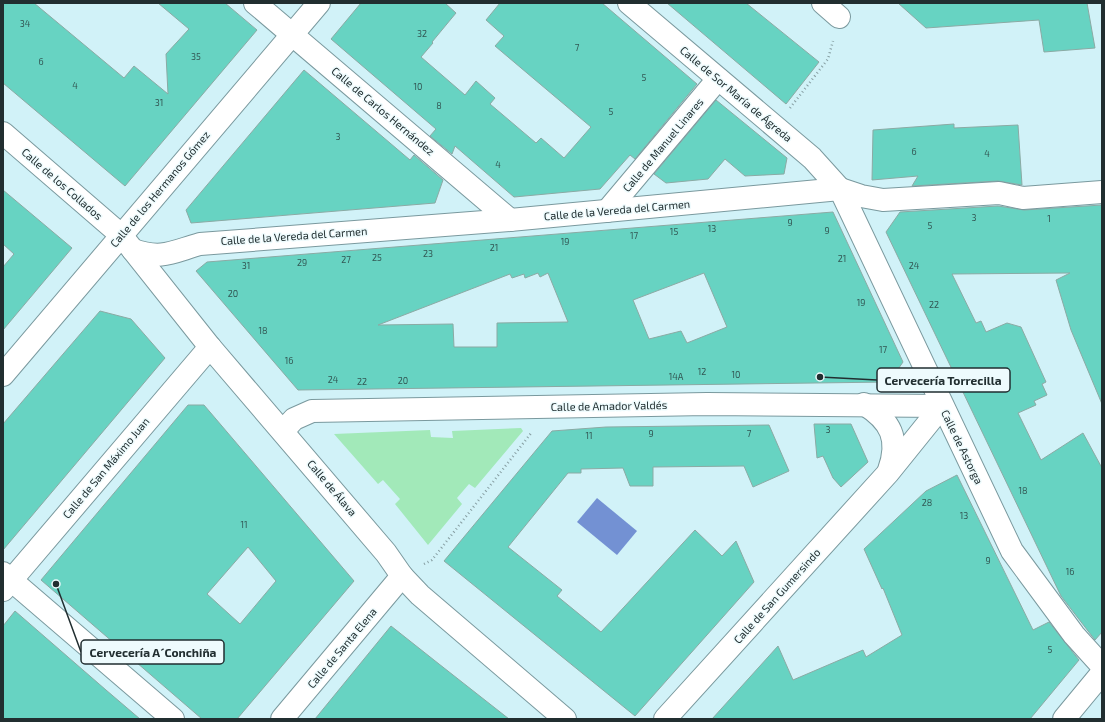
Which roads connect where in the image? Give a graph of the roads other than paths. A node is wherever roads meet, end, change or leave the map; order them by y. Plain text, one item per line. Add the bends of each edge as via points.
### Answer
1 (255, 3) edge
2 (319, 3) edge
3 (629, 3) edge
4 (291, 34) junction
5 (718, 79) junction
6 (3, 133) edge
7 (840, 189) junction
8 (1102, 192) edge
9 (608, 211) junction
10 (510, 220) junction
11 (127, 242) junction
12 (210, 347) junction
13 (3, 375) edge
14 (864, 404) junction
15 (942, 406) junction
16 (283, 431) junction
17 (888, 473) junction
18 (402, 576) junction
19 (6, 581) edge
20 (1102, 666) edge
21 (1102, 673) edge
22 (173, 719) edge
23 (282, 719) edge
24 (565, 719) edge
25 (665, 719) edge
26 (1064, 719) edge

1 - 4 street, Calle de Carlos Hernández
2 - 4 street, Calle de los Hermanos Gómez
3 - 5 street, Calle de Sor María de Ágreda
4 - 10 street, Calle de Carlos Hernández
4 - 11 street, Calle de los Hermanos Gómez
5 - 7 street, Calle de Sor María de Ágreda via 822,167
5 - 9 street, Calle de Manuel Linares
6 - 11 street, Calle de los Collados
7 - 8 street, Calle de la Vereda del Carmen via 883,200 999,193 1023,198
7 - 9 street, Calle de la Vereda del Carmen
7 - 15 street, Calle de Astorga
9 - 10 street, Calle de la Vereda del Carmen
10 - 11 street, Calle de la Vereda del Carmen via 200,244 164,255 148,255
11 - 12 street, Calle de Álava
11 - 13 street, Calle de los Hermanos Gómez
12 - 16 street, Calle de Álava
12 - 19 street, Calle de San Máximo Juan
14 - 15 street, Calle de Amador Valdés
14 - 16 street, Calle de Amador Valdés via 312,411 294,419
14 - 17 street, Calle de San Gumersindo via 886,421 891,432 894,458
15 - 17 street, Calle de San Gumersindo
15 - 20 street, Calle de Astorga via 1012,550 1074,635
16 - 18 street, Calle de Álava via 386,553
17 - 25 street, Calle de San Gumersindo
18 - 23 street, Calle de Santa Elena
18 - 24 street, Calle de Álava via 420,595
19 - 22 street
21 - 26 street

